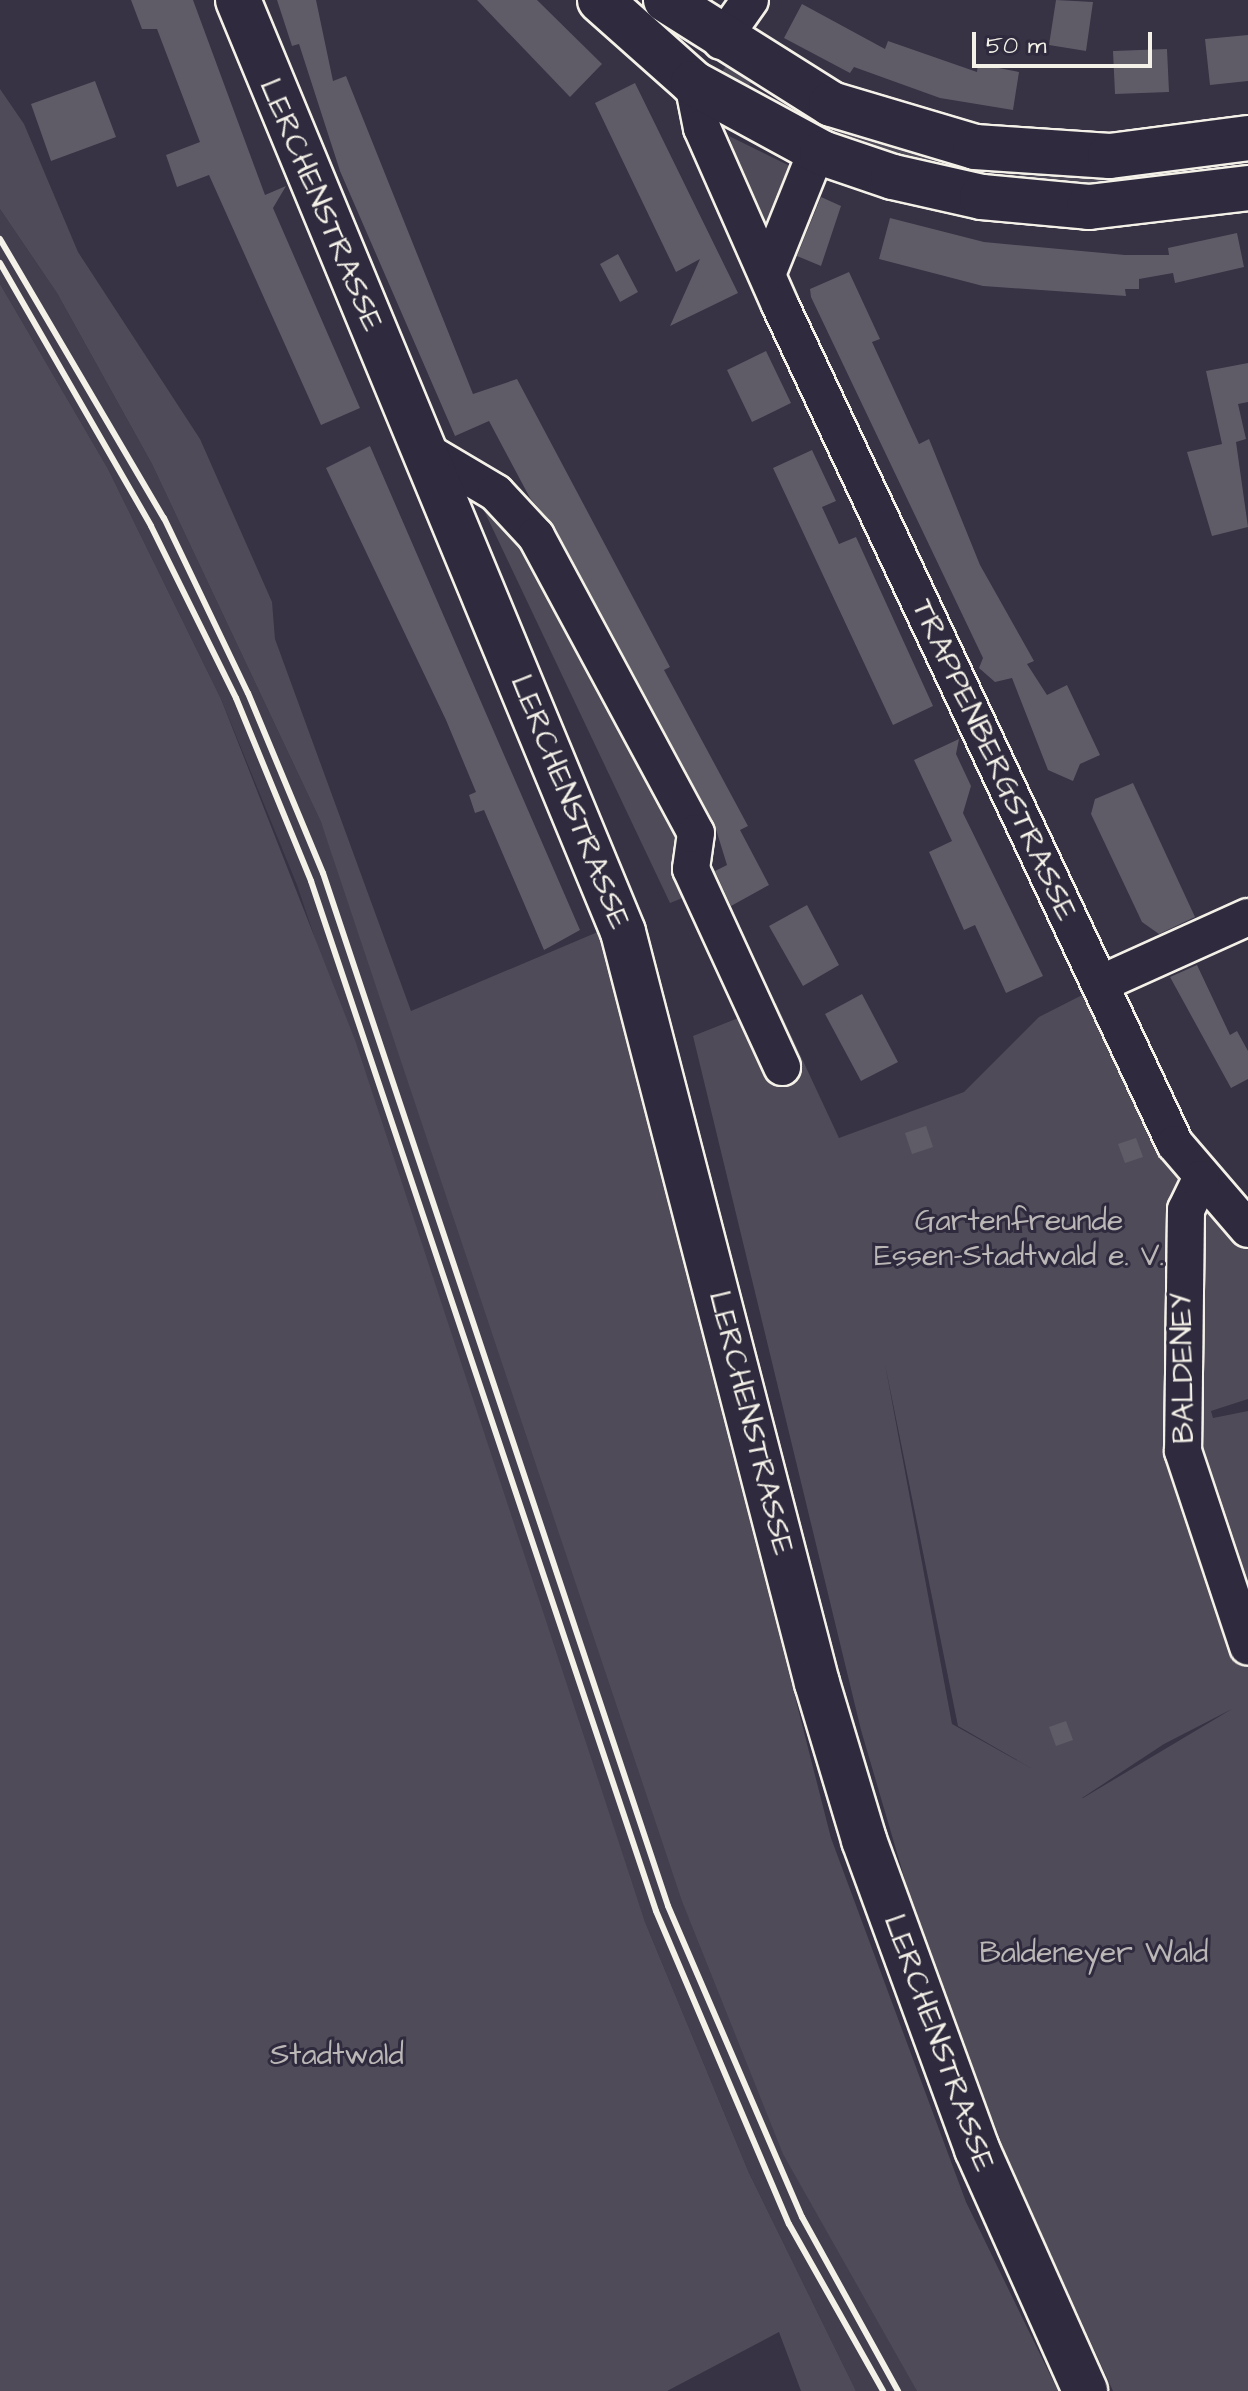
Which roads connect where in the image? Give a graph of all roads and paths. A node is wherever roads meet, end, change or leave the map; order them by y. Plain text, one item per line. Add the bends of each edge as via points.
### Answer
1 (238, 0) edge
2 (600, 0) edge
3 (666, 0) edge
4 (750, 0) edge
5 (721, 41) junction
6 (693, 83) junction
7 (1248, 138) edge
8 (817, 150) junction
9 (1248, 188) edge
10 (768, 272) junction
11 (427, 452) junction
12 (1248, 917) edge
13 (1102, 983) junction
14 (782, 1067) dead end
15 (1201, 1179) junction
16 (1248, 1229) edge
17 (1248, 1646) edge
18 (1085, 2391) edge

1 - 11 main road, LERCHENSTRASSE
2 - 6 main road
3 - 5 main road
4 - 5 street
5 - 6 main road
5 - 7 main road via 831,104 975,147 1110,156
6 - 8 main road
6 - 10 street, TRAPPENBERGSTRASSE via 702,128
8 - 9 main road via 982,197 1089,207
8 - 10 street
10 - 13 street, TRAPPENBERGSTRASSE
11 - 14 street via 496,493 536,536 696,833 691,869
11 - 18 main road, LERCHENSTRASSE via 628,945 817,1683 864,1840 977,2149
12 - 13 street
13 - 15 street, TRAPPENBERGSTRASSE via 1175,1144
15 - 16 street, TRAPPENBERGSTRASSE
15 - 17 street, BALDENEY via 1186,1210 1183,1451

